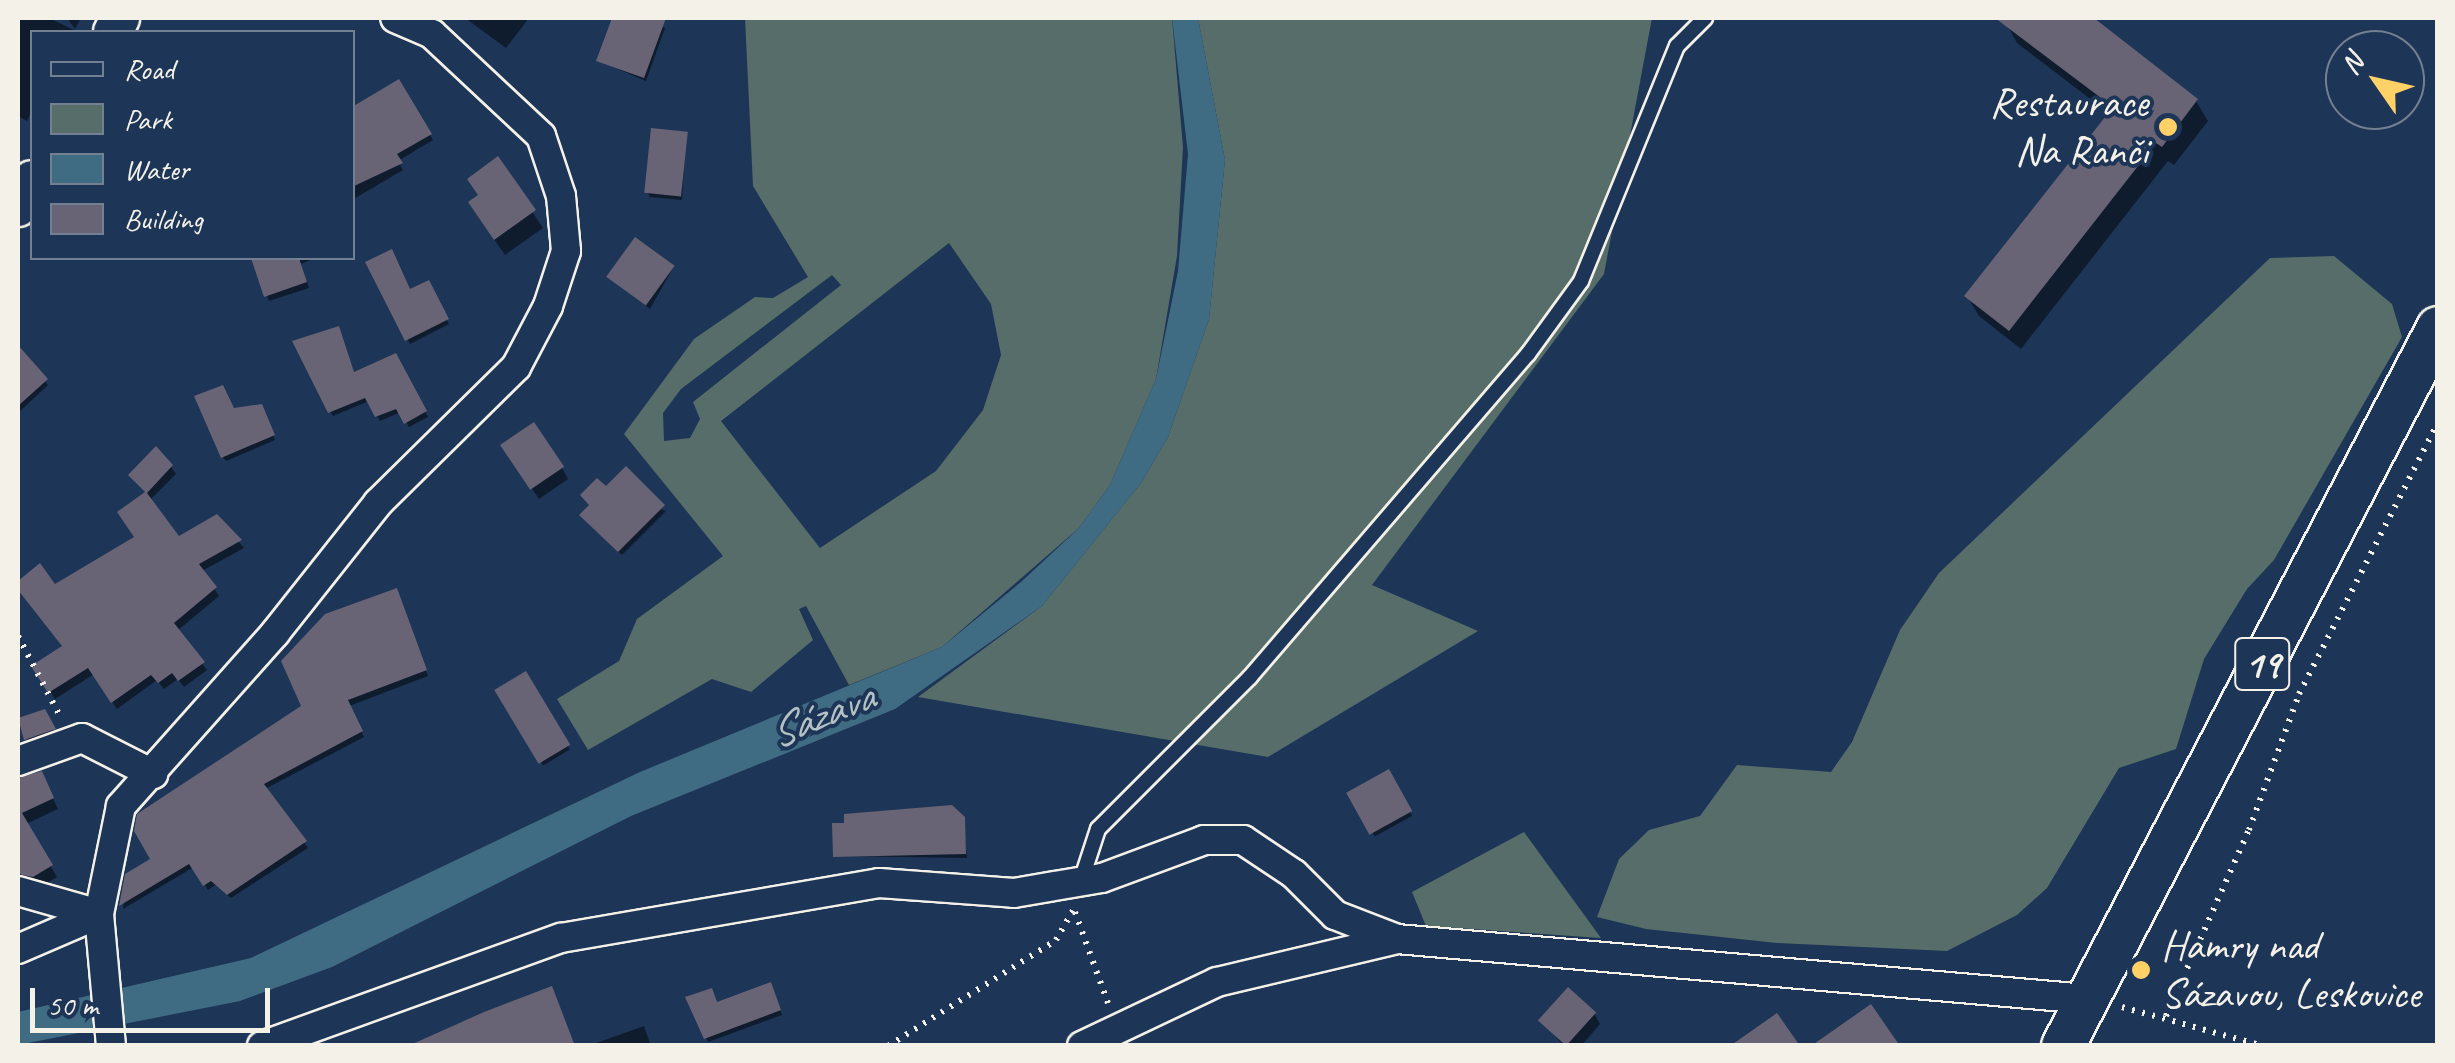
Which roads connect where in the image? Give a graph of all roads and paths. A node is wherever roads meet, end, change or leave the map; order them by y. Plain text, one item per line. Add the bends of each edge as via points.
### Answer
1 (395, 18) edge
2 (1705, 18) edge
3 (30, 184) edge
4 (18, 207) edge
5 (2438, 328) edge
6 (2438, 422) edge
7 (18, 636) edge
8 (75, 740) junction
9 (18, 761) edge
10 (153, 774) junction
11 (18, 891) edge
12 (1077, 895) junction
13 (99, 914) junction
14 (1397, 939) junction
15 (18, 949) edge
16 (2087, 999) junction
17 (2166, 1016) junction
18 (1116, 1028) junction
19 (111, 1046) edge
20 (262, 1046) edge
21 (888, 1046) edge
22 (1082, 1046) edge
23 (2062, 1046) edge
24 (2264, 1046) edge

1 - 10 street via 432,34 502,93 540,136 562,196 566,252 548,306 516,367 378,503
2 - 12 lane via 1677,46 1581,281 1528,354 1250,677 1098,829
3 - 4 street
5 - 16 main road, 19
6 - 17 path via 2298,694 2248,830
7 - 8 path
8 - 9 street
8 - 10 street
10 - 13 street via 121,806
11 - 13 street
12 - 14 street via 1204,840 1244,840 1294,874 1335,914
12 - 18 path
12 - 20 street via 879,883 680,912 561,938
12 - 21 path via 1056,940
13 - 15 street
13 - 19 street
14 - 16 street
14 - 18 street via 1217,982
16 - 17 path
16 - 23 main road, 19
17 - 24 path
18 - 22 street

